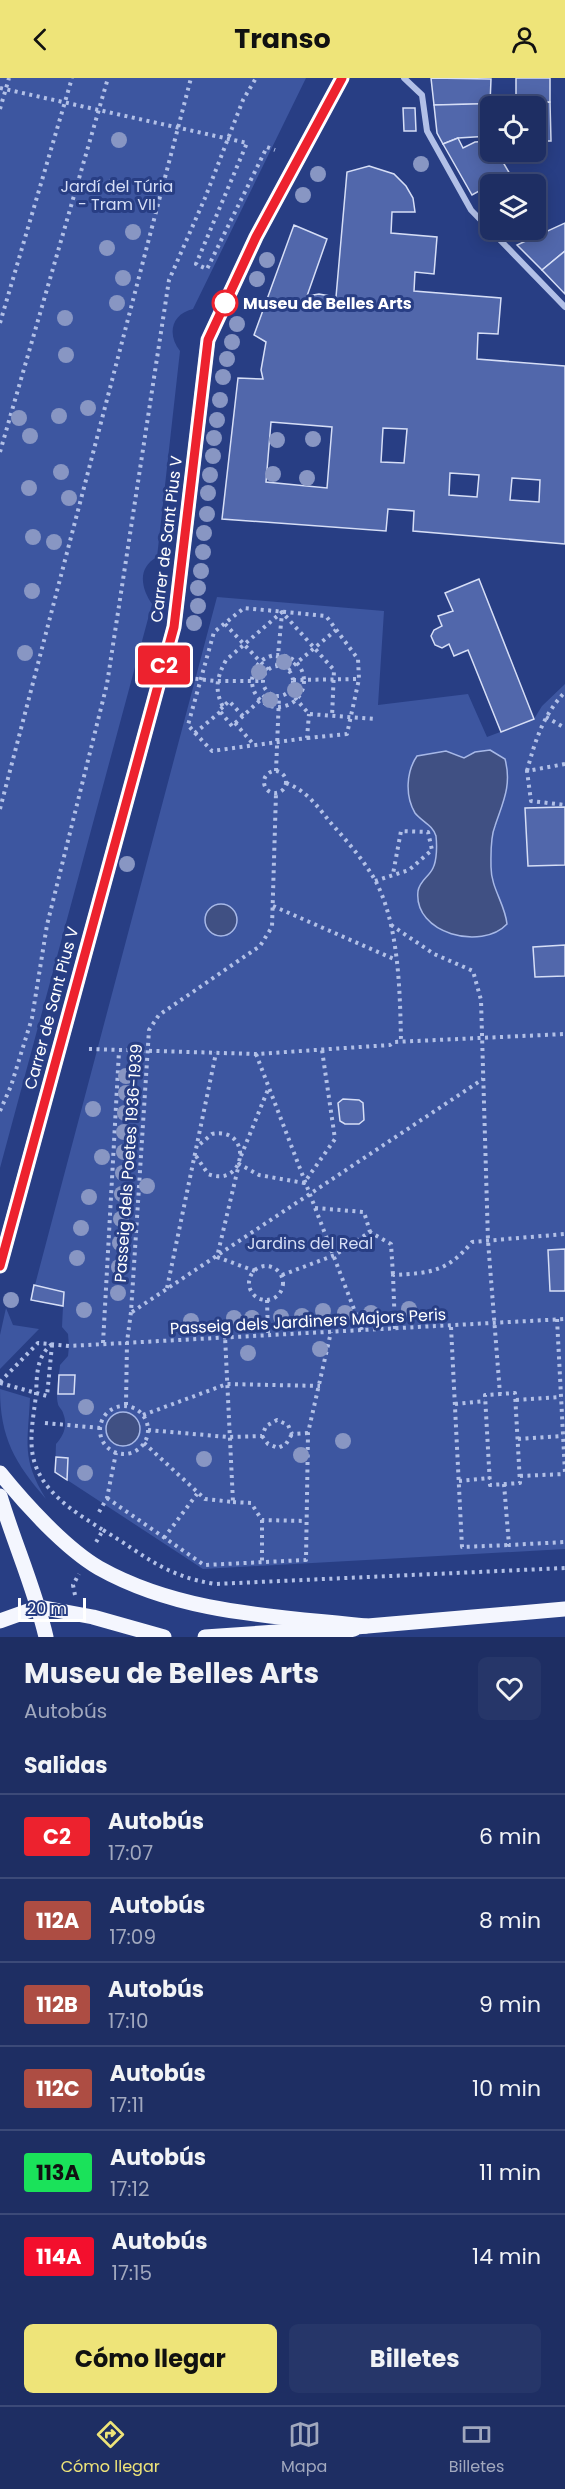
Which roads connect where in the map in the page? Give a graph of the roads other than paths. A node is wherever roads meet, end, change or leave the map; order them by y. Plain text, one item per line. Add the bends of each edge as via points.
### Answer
1 (342, 78) edge
2 (404, 78) edge
3 (565, 307) edge
4 (0, 1266) edge
5 (0, 1473) edge
6 (0, 1496) edge
7 (0, 1521) edge
8 (13, 1542) junction
9 (39, 1607) junction
10 (565, 1609) edge
11 (0, 1621) edge
12 (366, 1626) junction
13 (46, 1637) edge
14 (164, 1637) edge
15 (205, 1637) edge
16 (320, 1637) edge

1 - 4 main road, Carrer de Sant Pius V via 256,237 208,340 174,627
2 - 3 street via 422,95 427,131 471,210
5 - 12 main road via 25,1504 87,1559 159,1594 210,1609
6 - 8 main road
7 - 8 main road
8 - 9 main road
9 - 11 main road
9 - 13 main road
9 - 14 main road
10 - 12 main road
12 - 15 main road
12 - 16 main road

